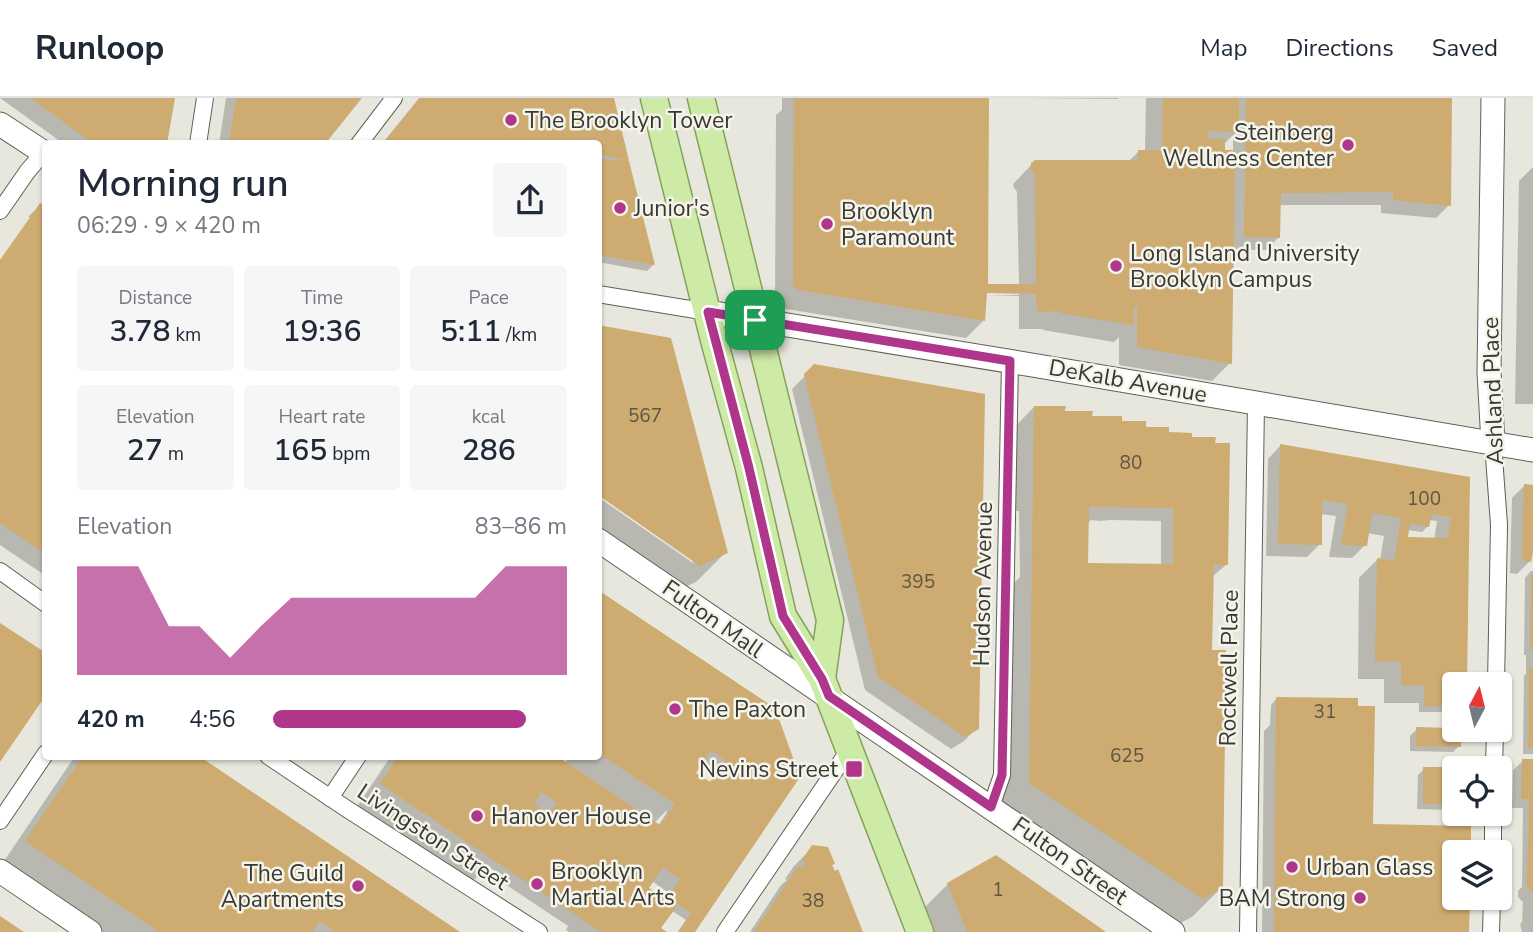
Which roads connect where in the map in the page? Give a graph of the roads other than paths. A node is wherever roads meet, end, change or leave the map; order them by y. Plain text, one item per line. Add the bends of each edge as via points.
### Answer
1 (205, 98) edge
2 (394, 98) edge
3 (654, 98) edge
4 (701, 98) edge
5 (1493, 98) edge
6 (0, 124) edge
7 (199, 140) edge
8 (362, 140) edge
9 (42, 152) edge
10 (42, 155) edge
11 (0, 211) edge
12 (602, 294) edge
13 (708, 312) junction
14 (755, 320) junction
15 (1010, 361) junction
16 (1256, 404) junction
17 (1493, 443) junction
18 (1533, 450) edge
19 (602, 543) edge
20 (0, 572) edge
21 (42, 601) edge
22 (1496, 672) edge
23 (826, 688) junction
24 (849, 750) junction
25 (42, 759) edge
26 (274, 760) edge
27 (355, 760) edge
28 (330, 798) junction
29 (991, 807) junction
30 (0, 821) edge
31 (0, 871) edge
32 (1492, 910) edge
33 (90, 932) edge
34 (539, 932) edge
35 (725, 932) edge
36 (920, 932) edge
37 (1173, 932) edge
38 (1248, 932) edge
39 (1491, 932) edge

1 - 7 street
2 - 8 street
3 - 13 main road
4 - 14 main road
5 - 17 main road, Ashland Place via 1489,372
6 - 9 main road
10 - 11 street
12 - 13 street, DeKalb Avenue
13 - 14 main road, DeKalb Avenue
13 - 23 main road via 783,616
14 - 15 main road, DeKalb Avenue
14 - 23 main road via 830,620
15 - 16 main road, DeKalb Avenue
15 - 29 street, Hudson Avenue via 1002,775
16 - 17 main road, DeKalb Avenue
16 - 38 street, Rockwell Place
17 - 18 main road, DeKalb Avenue
17 - 22 street, Ashland Place via 1499,525
19 - 23 main road, Fulton Mall via 764,655
20 - 21 street
23 - 24 main road
23 - 29 main road, Fulton Street
24 - 35 street
24 - 36 main road
25 - 30 street
26 - 28 street, Livingston Street
27 - 28 street
28 - 34 street, Livingston Street
29 - 37 main road, Fulton Street
31 - 33 main road
32 - 39 street

